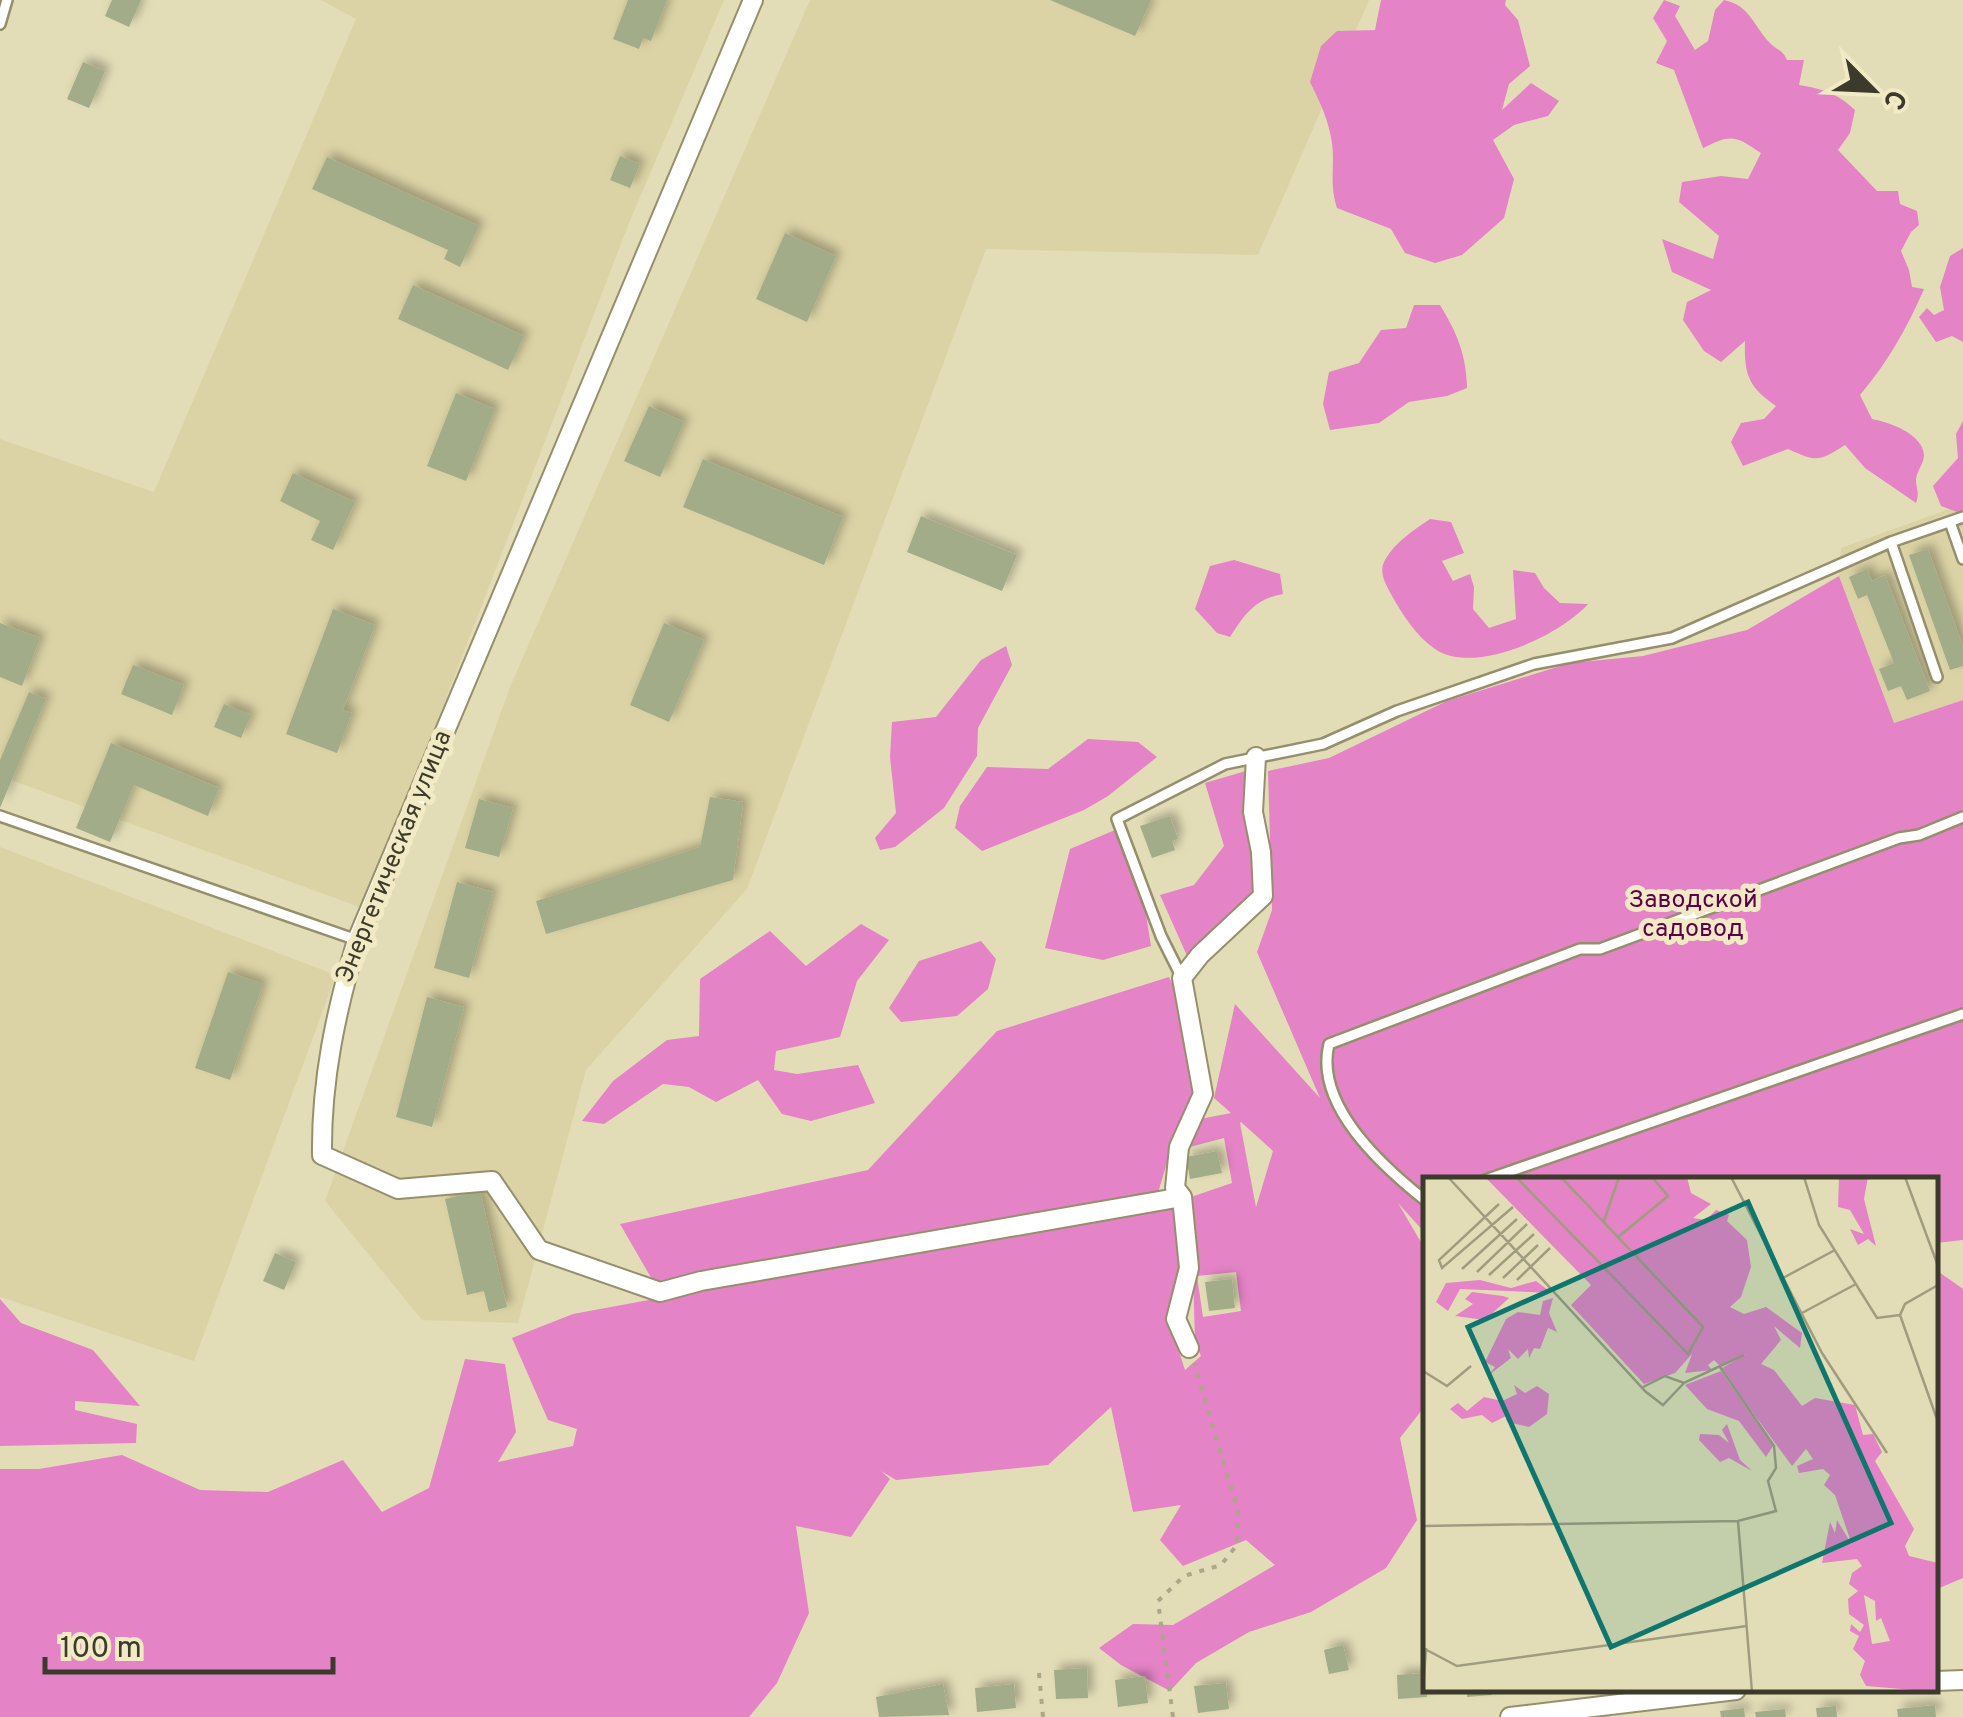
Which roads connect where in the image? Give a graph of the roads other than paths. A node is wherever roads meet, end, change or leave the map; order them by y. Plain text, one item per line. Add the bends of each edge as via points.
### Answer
1 (7, 0) edge
2 (753, 0) edge
3 (0, 24) edge
4 (1963, 518) edge
5 (1950, 522) junction
6 (1891, 542) junction
7 (1963, 558) edge
8 (1937, 678) dead end
9 (1256, 758) junction
10 (0, 816) edge
11 (1963, 817) edge
12 (357, 940) junction
13 (1182, 978) junction
14 (1963, 1014) edge
15 (1494, 1177) edge
16 (1182, 1197) junction
17 (1423, 1199) edge
18 (1190, 1348) road end
19 (1963, 1680) edge
20 (1938, 1681) edge
21 (1719, 1692) edge
22 (1510, 1717) edge

1 - 3 lane
2 - 12 street, Энергетическая улица
4 - 5 lane
5 - 6 lane
5 - 7 lane
6 - 8 lane
6 - 9 lane via 1672,638 1534,664 1323,744
9 - 13 street via 1253,812 1263,896
9 - 13 lane via 1225,764 1117,820
10 - 12 lane
11 - 17 lane via 1329,1044 1325,1061 1336,1106 1390,1172
12 - 16 street, Энергетическая улица via 335,1016 322,1155 398,1189 492,1182 540,1250 660,1292
13 - 16 street via 1203,1094 1179,1147 1175,1188
14 - 15 lane
16 - 18 street via 1189,1268 1176,1319
19 - 20 street
21 - 22 street

